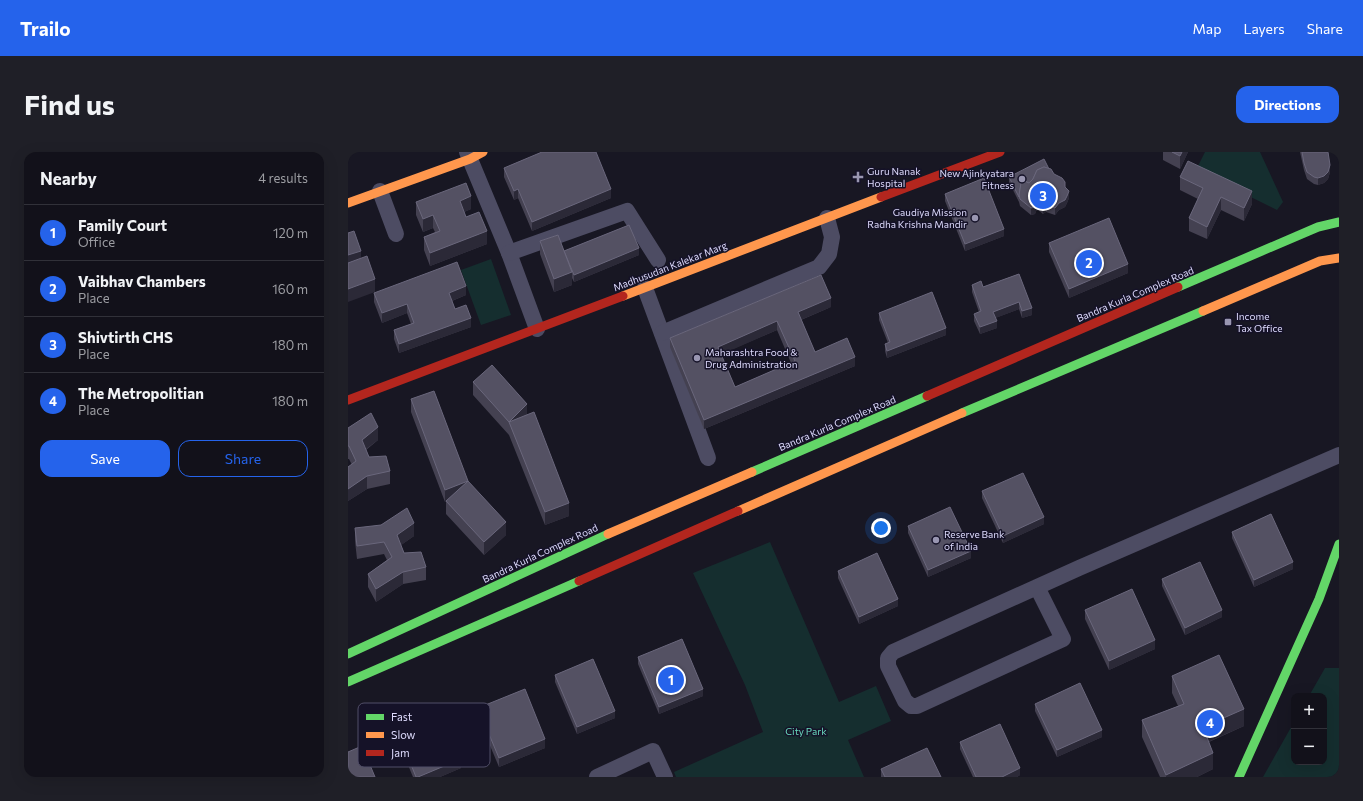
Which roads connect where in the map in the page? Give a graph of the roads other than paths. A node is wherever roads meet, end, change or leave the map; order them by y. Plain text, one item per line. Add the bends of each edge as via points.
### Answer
1 (1000, 152) edge
2 (474, 154) edge
3 (380, 191) junction
4 (348, 203) edge
5 (827, 218) junction
6 (1339, 222) edge
7 (396, 234) dead end
8 (509, 253) junction
9 (1339, 258) edge
10 (658, 260) dead end
11 (645, 288) junction
12 (537, 329) junction
13 (662, 333) junction
14 (348, 400) edge
15 (1339, 455) edge
16 (708, 458) dead end
17 (1339, 544) edge
18 (1037, 587) junction
19 (348, 654) edge
20 (348, 682) edge
21 (597, 777) edge
22 (665, 777) edge
23 (1239, 777) edge

1 - 5 main road, Madhusudan Kalekar Marg
2 - 3 main road
2 - 8 street
3 - 4 main road
3 - 7 street
5 - 11 main road, Madhusudan Kalekar Marg
5 - 13 street via 832,237 829,254 819,267
6 - 19 main road, Bandra Kurla Complex Road via 1318,227 1284,241 579,546
8 - 10 street via 627,211
8 - 12 street
9 - 20 main road via 1320,261 956,415
11 - 12 main road, Madhusudan Kalekar Marg
11 - 13 street
12 - 14 main road, Madhusudan Kalekar Marg
13 - 16 street
15 - 18 street
17 - 23 main road via 1319,599
18 - 18 street via 893,652 888,658 888,666 906,702 911,706 917,706 1063,639
21 - 22 street via 653,751

